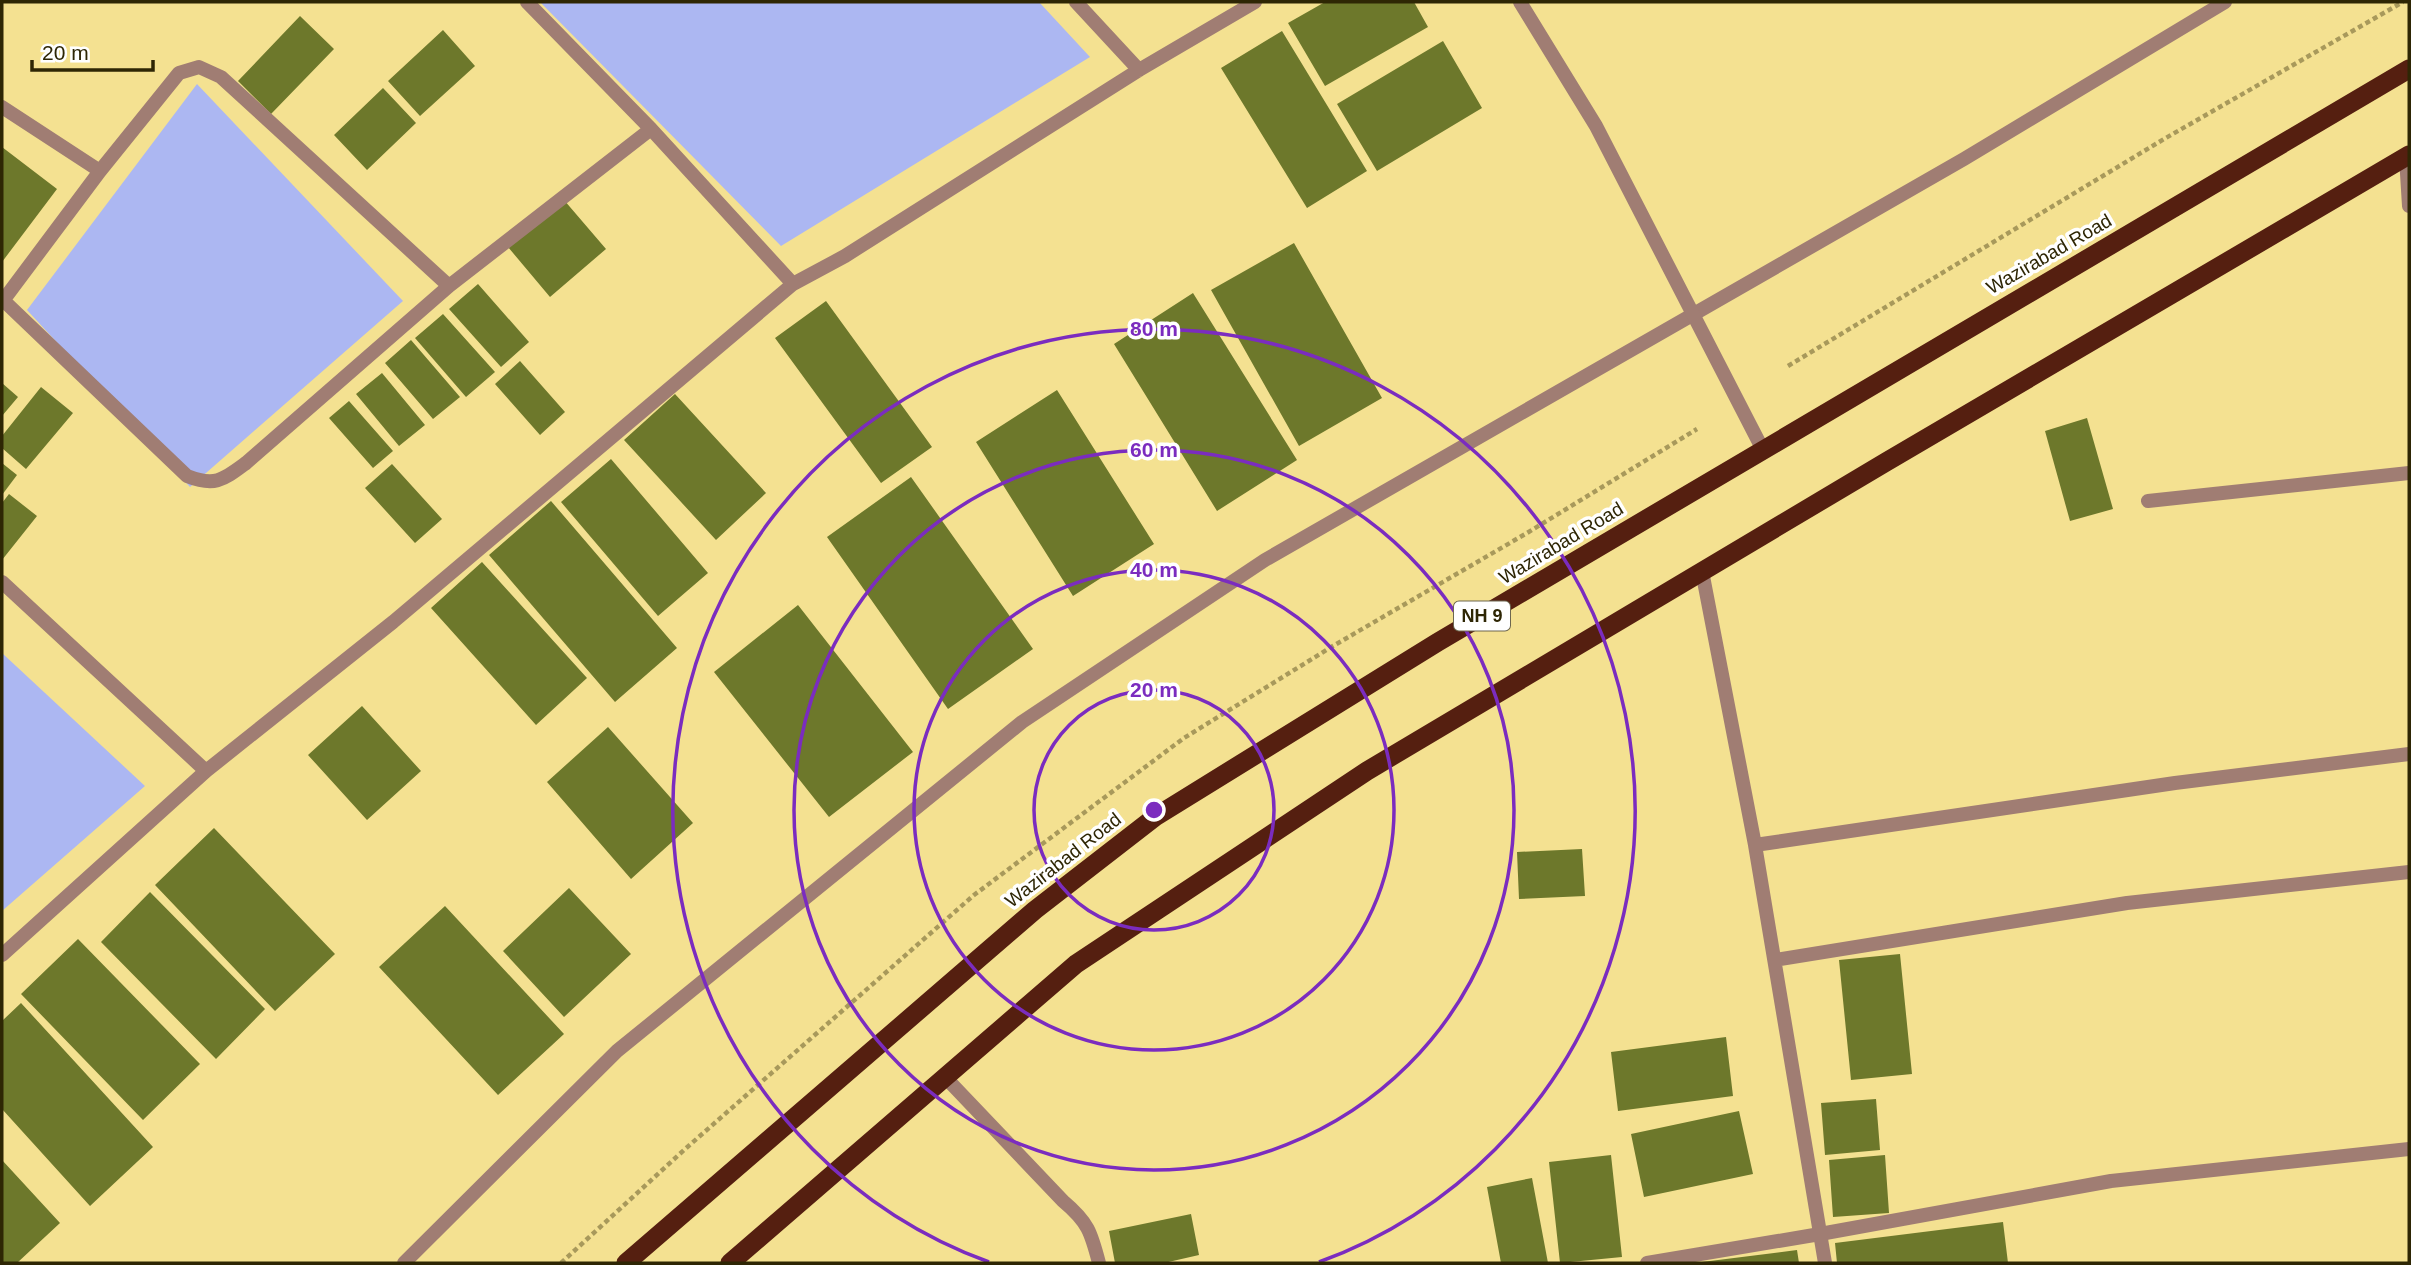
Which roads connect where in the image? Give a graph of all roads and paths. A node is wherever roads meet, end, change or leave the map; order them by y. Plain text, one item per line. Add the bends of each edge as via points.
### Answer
1 (527, 2) edge
2 (1076, 2) edge
3 (1255, 2) edge
4 (1520, 2) edge
5 (2225, 2) edge
6 (2403, 2) edge
7 (2409, 69) edge
8 (1139, 70) junction
9 (2, 107) edge
10 (651, 129) junction
11 (2408, 156) edge
12 (100, 171) junction
13 (2409, 206) edge
14 (793, 284) junction
15 (449, 286) junction
16 (3, 301) edge
17 (1693, 316) junction
18 (1787, 366) dead end
19 (1763, 450) junction
20 (2409, 473) edge
21 (2148, 501) dead end
22 (1702, 571) junction
23 (2, 582) edge
24 (2409, 754) edge
25 (206, 771) junction
26 (1755, 845) junction
27 (2409, 872) edge
28 (4, 948) edge
29 (1774, 960) junction
30 (945, 1077) junction
31 (2409, 1149) edge
32 (1821, 1234) junction
33 (404, 1263) edge
34 (626, 1263) edge
35 (730, 1263) edge
36 (1099, 1263) edge
37 (1647, 1263) edge
38 (1825, 1263) edge

1 - 10 street
2 - 8 street
3 - 8 street
4 - 17 street via 1596,126
5 - 17 street
6 - 18 path via 2164,139
7 - 19 highway, Wazirabad Road / NH 9
8 - 14 street via 845,256
9 - 12 street
10 - 14 street
10 - 15 street
11 - 13 street
11 - 22 highway
12 - 15 street via 179,73 200,67 221,77
12 - 16 street
14 - 25 street via 393,622
15 - 16 street via 246,463 223,481 203,482 187,476
17 - 19 street
17 - 33 street via 1265,560 1021,722 617,1051
19 - 34 highway, Wazirabad Road / NH 9 via 1438,642 1155,817 1035,910
20 - 21 street
22 - 26 street
22 - 30 highway via 1367,771 1076,964
23 - 25 street
24 - 26 street via 2175,783
25 - 28 street
26 - 29 street
27 - 29 street via 2127,903
29 - 32 street
30 - 35 highway
30 - 36 street via 1083,1217
31 - 32 street via 2110,1181
32 - 37 street
32 - 38 street

